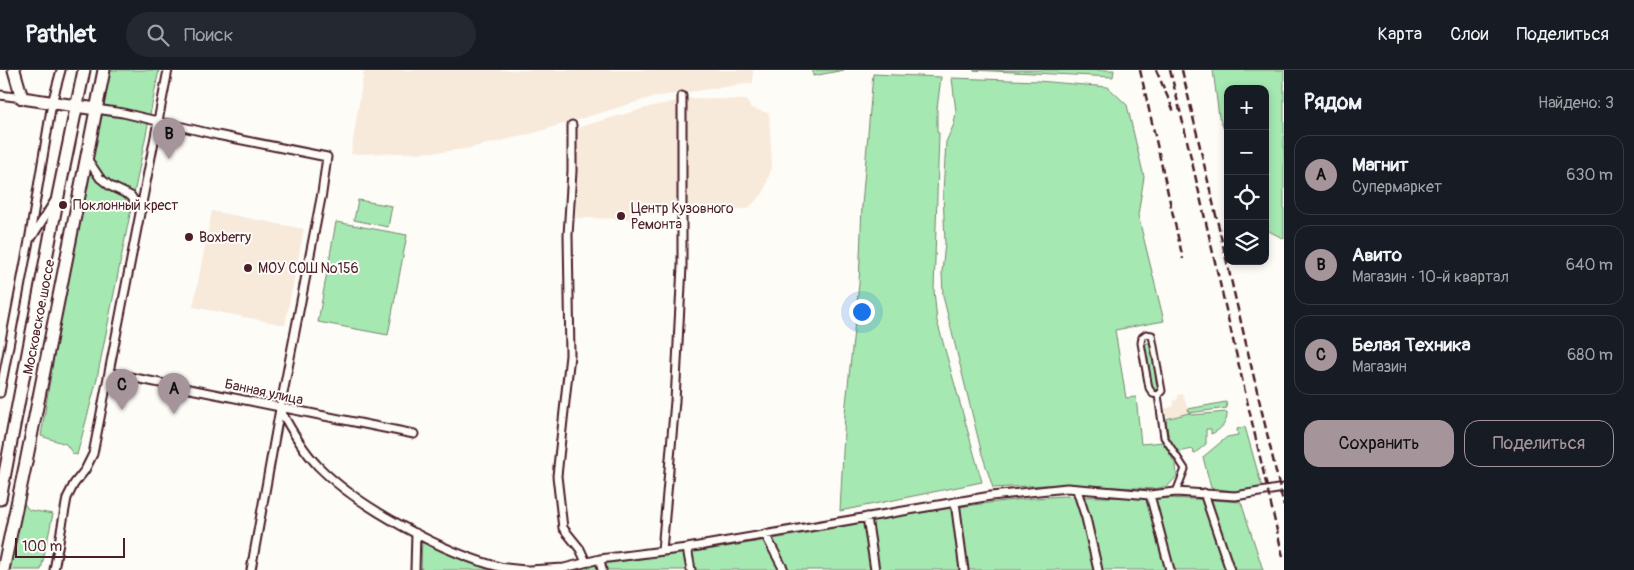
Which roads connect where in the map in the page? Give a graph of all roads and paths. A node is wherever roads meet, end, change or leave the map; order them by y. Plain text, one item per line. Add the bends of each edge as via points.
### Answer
1 (14, 70) edge
2 (61, 70) edge
3 (84, 70) edge
4 (104, 70) edge
5 (168, 70) edge
6 (0, 95) edge
7 (682, 96) dead end
8 (22, 98) junction
9 (52, 103) junction
10 (76, 106) junction
11 (96, 109) junction
12 (159, 122) junction
13 (572, 125) dead end
14 (86, 157) junction
15 (58, 196) junction
16 (141, 211) junction
17 (29, 242) junction
18 (3, 355) edge
19 (110, 374) junction
20 (0, 393) edge
21 (1158, 395) junction
22 (280, 409) junction
23 (414, 434) dead end
24 (1284, 488) edge
25 (1077, 490) junction
26 (1176, 492) junction
27 (0, 493) edge
28 (1204, 493) junction
29 (1150, 495) junction
30 (0, 499) edge
31 (955, 502) junction
32 (867, 516) junction
33 (416, 533) junction
34 (765, 534) junction
35 (686, 548) junction
36 (662, 551) junction
37 (600, 559) junction
38 (586, 562) junction
39 (501, 569) edge
40 (2, 570) edge
41 (54, 570) edge
42 (251, 570) edge
43 (415, 570) edge
44 (528, 570) edge
45 (602, 570) edge
46 (691, 570) edge
47 (784, 570) edge
48 (875, 570) edge
49 (964, 570) edge
50 (1098, 570) edge
51 (1170, 570) edge
52 (1230, 570) edge

1 - 8 main road
2 - 9 street
3 - 10 main road, Московское шоссе
4 - 11 main road, Московское шоссе
5 - 12 street
6 - 8 street
7 - 36 street via 682,266
8 - 9 main road
9 - 10 main road
9 - 17 street
10 - 11 main road
10 - 15 main road, Московское шоссе
11 - 12 street
11 - 14 main road, Московское шоссе
12 - 16 street
12 - 22 street via 327,158
13 - 38 street via 568,235 570,354 557,476 563,528 580,548
14 - 16 street via 100,178 132,196
14 - 40 main road, Московское шоссе
15 - 17 street
15 - 27 main road, Московское шоссе
16 - 19 street
17 - 18 street
18 - 20 street
19 - 22 street, Банная улица
19 - 41 street via 93,454 67,498
21 - 21 street via 1162,391 1154,343 1152,335 1146,334 1142,336 1141,343 1149,388
21 - 26 street via 1164,437 1185,469
22 - 23 street, Банная улица
22 - 33 street via 296,440 318,466 354,497
22 - 42 street
24 - 28 street via 1235,496
25 - 29 street
25 - 31 street via 1068,488
25 - 50 street
26 - 28 street
26 - 29 street
27 - 30 main road, Московское шоссе
28 - 52 street
29 - 51 street
31 - 32 street
31 - 49 street
32 - 34 street
32 - 48 street
33 - 39 street
33 - 43 street
34 - 35 street
34 - 47 street
35 - 36 street
35 - 46 street
36 - 37 street
37 - 38 street
37 - 45 street
38 - 44 street via 564,568
39 - 44 street

